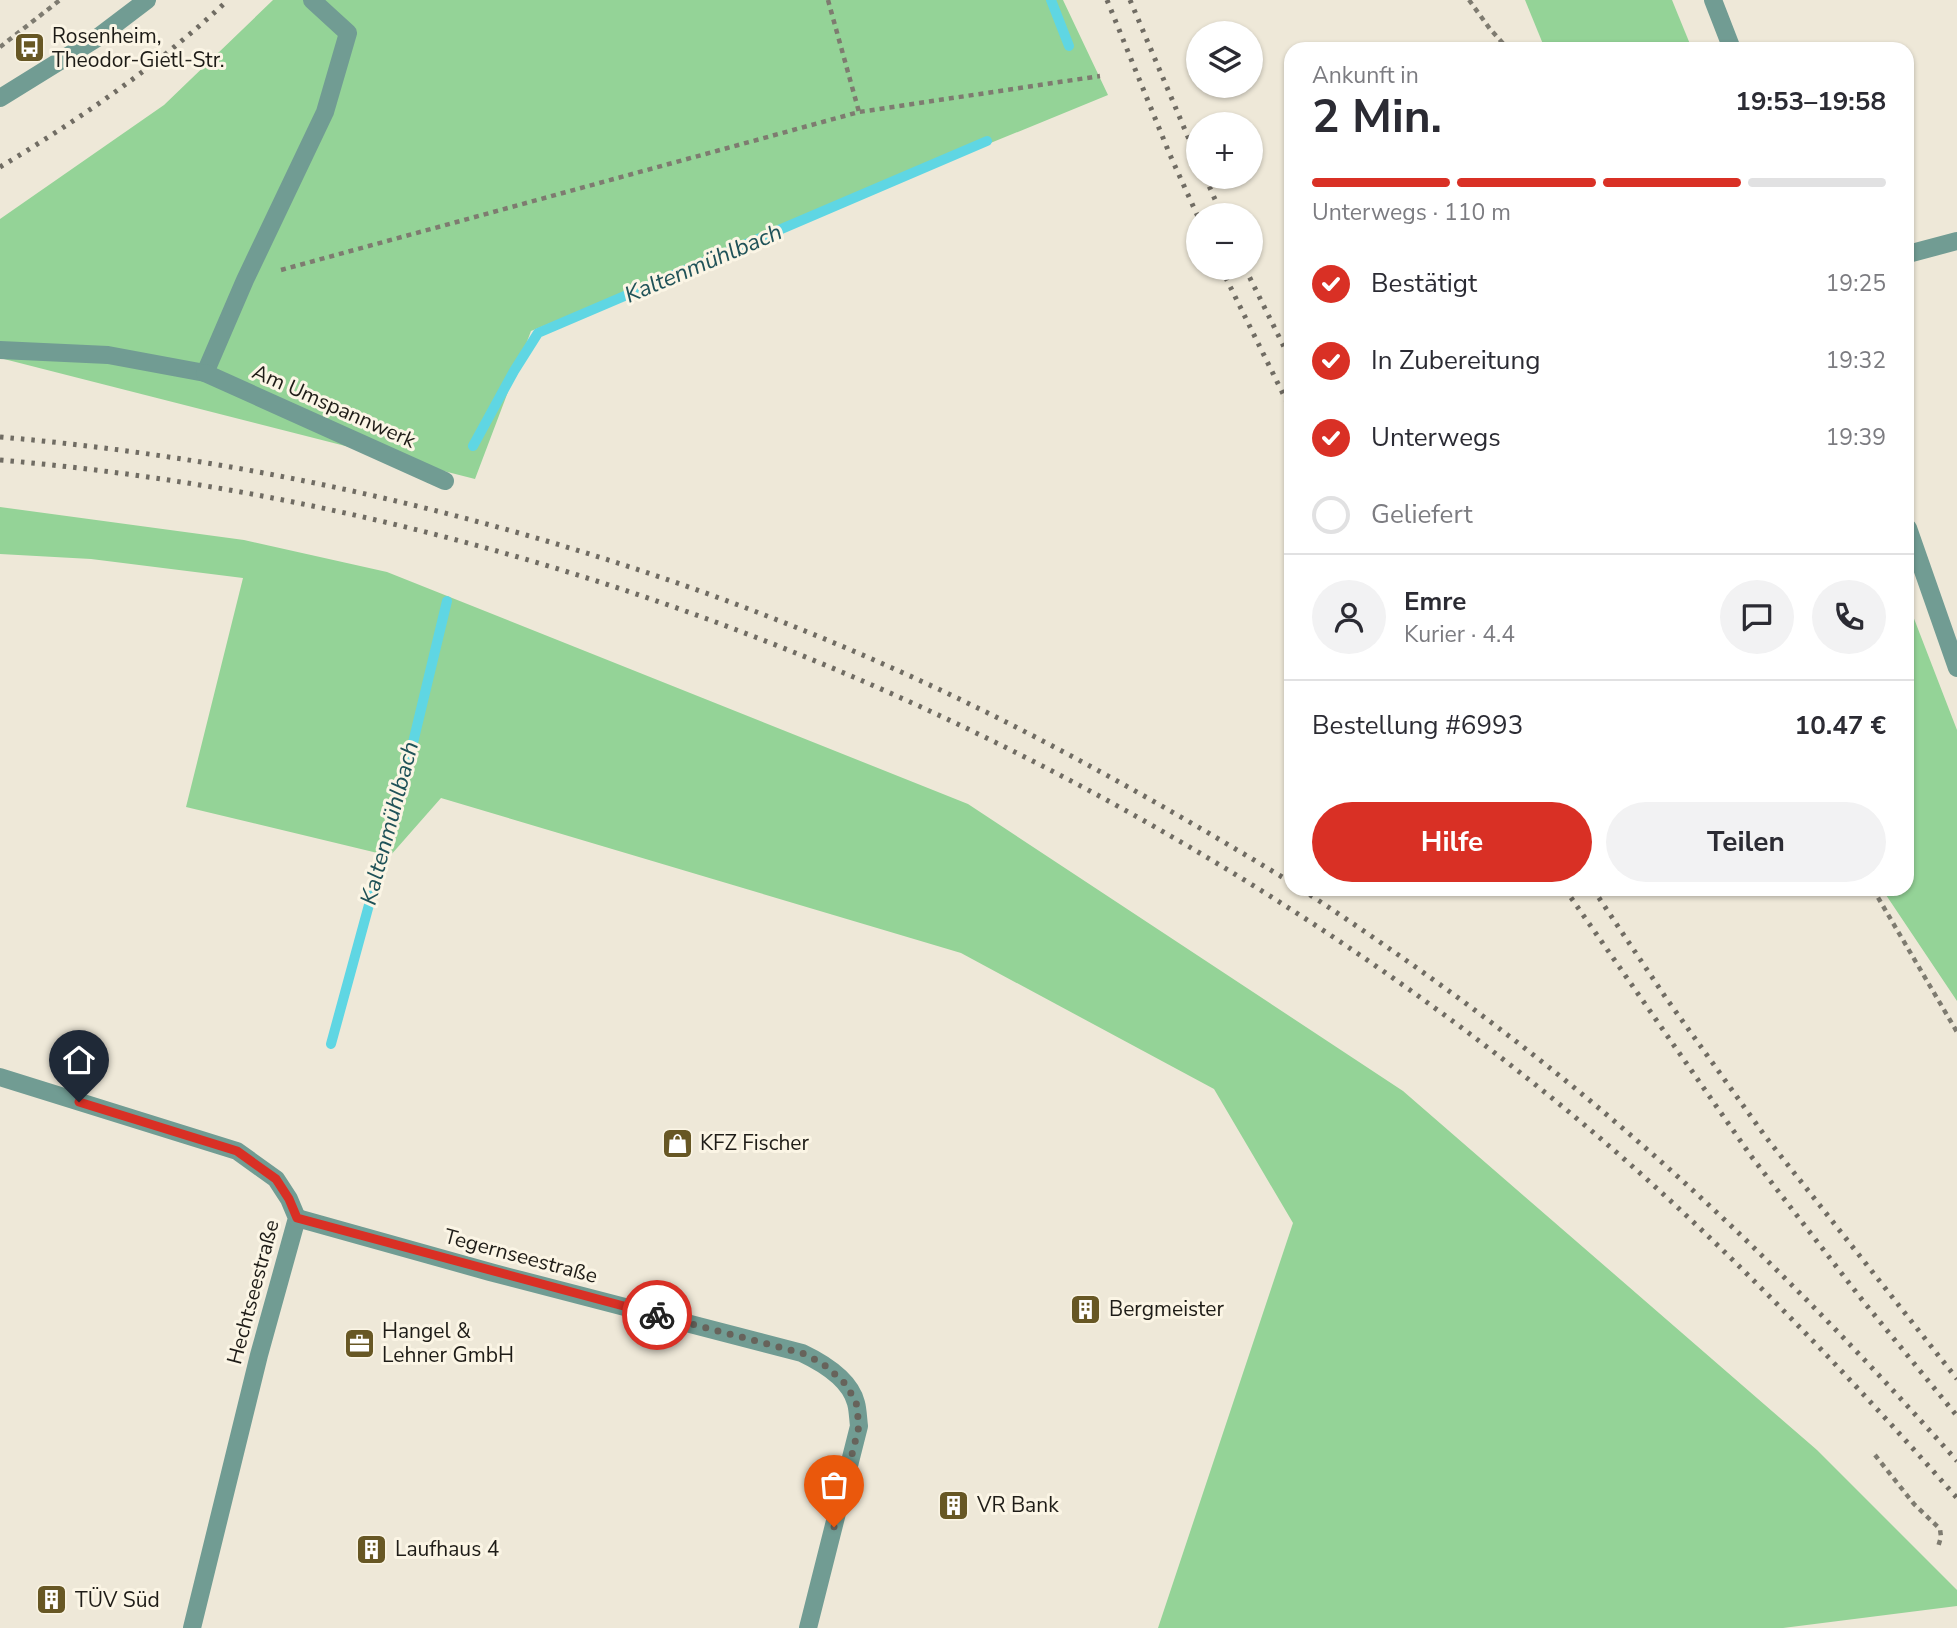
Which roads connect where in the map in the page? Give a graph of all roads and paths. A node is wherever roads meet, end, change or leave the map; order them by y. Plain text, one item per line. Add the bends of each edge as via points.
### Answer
1 (60, 0) edge
2 (147, 0) edge
3 (312, 0) edge
4 (828, 0) edge
5 (1469, 0) edge
6 (1713, 0) edge
7 (1502, 42) edge
8 (1729, 42) edge
9 (0, 47) edge
10 (1100, 76) dead end
11 (0, 98) edge
12 (859, 112) junction
13 (1957, 241) edge
14 (1914, 252) edge
15 (246, 280) junction
16 (0, 350) edge
17 (205, 373) junction
18 (445, 481) dead end
19 (1914, 545) edge
20 (1957, 668) edge
21 (1877, 896) edge
22 (1957, 1032) edge
23 (0, 1077) edge
24 (297, 1218) junction
25 (1875, 1455) dead end
26 (1938, 1547) dead end
27 (192, 1628) edge
28 (808, 1628) edge

1 - 9 path
2 - 11 street via 97,38
3 - 15 street via 348,33 325,112
4 - 12 path
5 - 7 path
6 - 8 street
10 - 12 path
12 - 15 path
13 - 14 street
15 - 17 street
16 - 17 street, Am Umspannwerk via 108,355
17 - 18 street, Am Umspannwerk
19 - 20 street
21 - 22 path
23 - 24 street, Hechtseestraße via 237,1151 276,1179
24 - 27 street, Hechtseestraße
24 - 28 street, Tegernseestraße via 802,1353 822,1363 843,1381 856,1401 859,1426
25 - 26 path via 1940,1529

